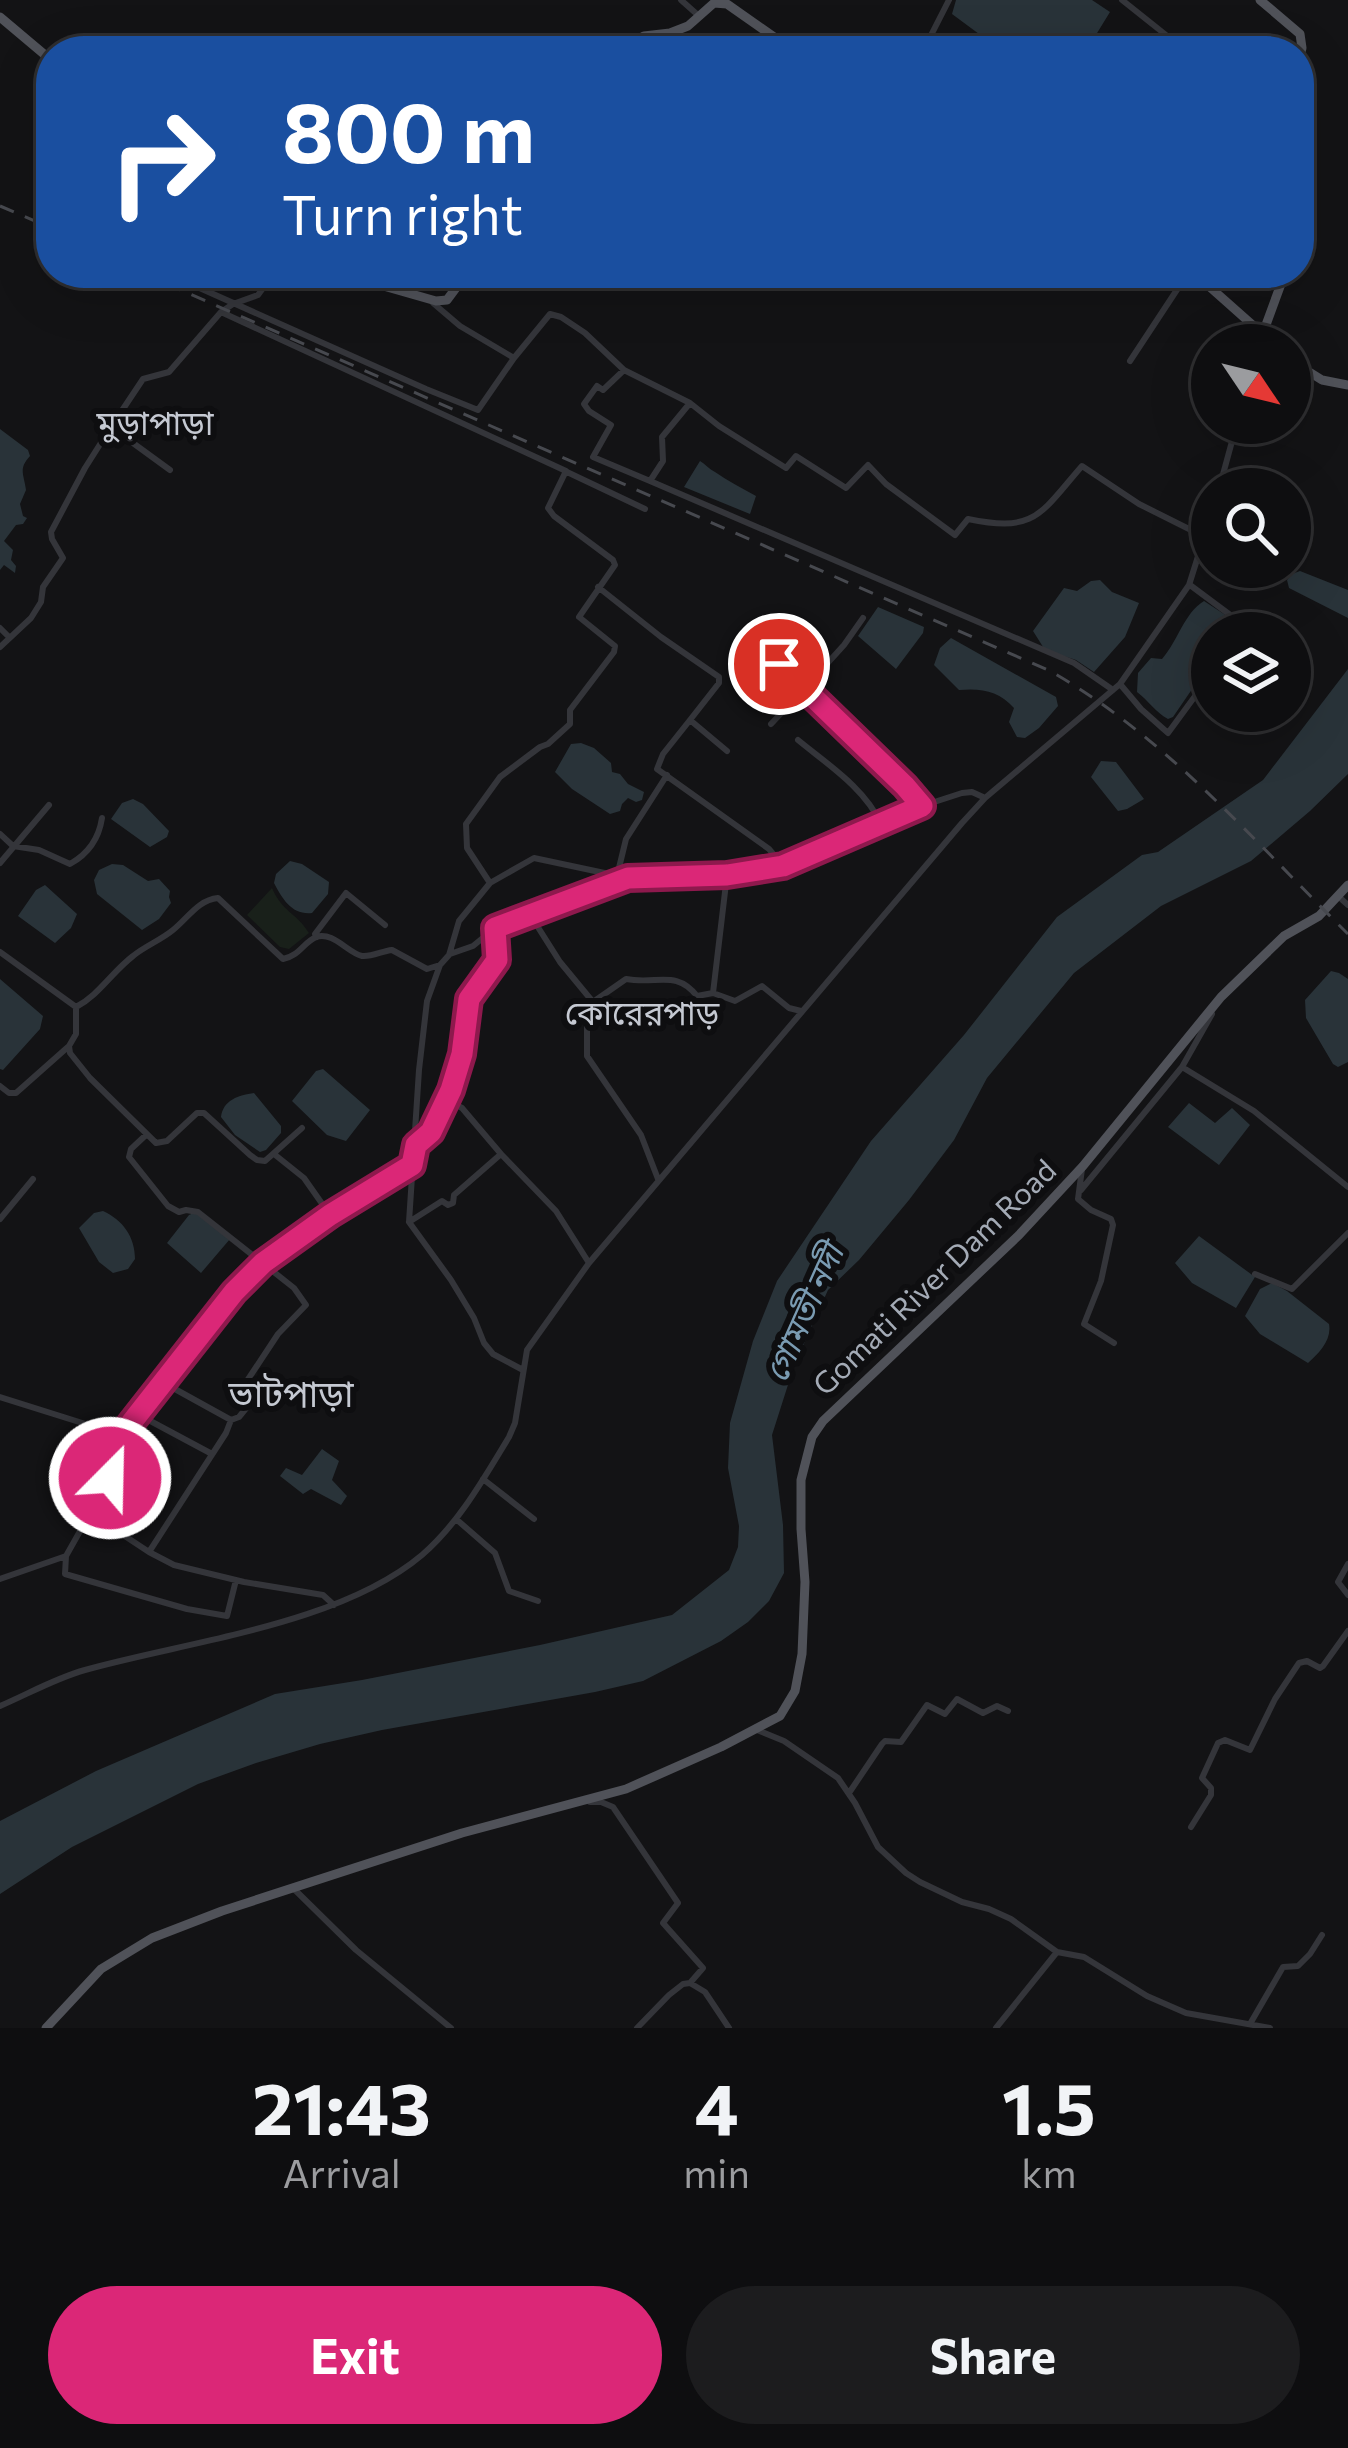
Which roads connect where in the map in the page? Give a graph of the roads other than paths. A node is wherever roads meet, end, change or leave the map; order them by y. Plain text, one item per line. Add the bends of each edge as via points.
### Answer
1 (681, 0) edge
2 (949, 0) edge
3 (1122, 0) edge
4 (1260, 0) edge
5 (715, 2) edge
6 (0, 16) edge
7 (699, 16) junction
8 (644, 36) edge
9 (773, 36) edge
10 (931, 36) edge
11 (1167, 36) edge
12 (1300, 36) edge
13 (36, 47) edge
14 (198, 288) edge
15 (263, 288) edge
16 (387, 288) edge
17 (455, 288) edge
18 (1181, 288) edge
19 (1207, 288) edge
20 (1280, 288) edge
21 (430, 301) junction
22 (232, 304) junction
23 (221, 312) junction
24 (1245, 324) edge
25 (1266, 324) edge
26 (514, 358) junction
27 (1130, 361) dead end
28 (624, 370) junction
29 (1311, 373) edge
30 (1348, 385) edge
31 (689, 403) junction
32 (111, 427) junction
33 (170, 470) dead end
34 (566, 471) junction
35 (650, 481) junction
36 (645, 509) dead end
37 (1191, 530) edge
38 (1191, 582) edge
39 (1190, 585) junction
40 (598, 587) junction
41 (1227, 612) edge
42 (863, 617) dead end
43 (0, 628) edge
44 (9, 637) junction
45 (0, 647) edge
46 (779, 664) dead end
47 (1116, 687) junction
48 (804, 689) junction
49 (1191, 702) edge
50 (690, 720) junction
51 (771, 724) dead end
52 (798, 740) dead end
53 (727, 751) dead end
54 (668, 775) junction
55 (985, 798) junction
56 (49, 805) dead end
57 (922, 806) junction
58 (102, 818) dead end
59 (881, 824) junction
60 (0, 834) edge
61 (13, 845) junction
62 (0, 863) edge
63 (783, 866) junction
64 (727, 875) junction
65 (617, 876) junction
66 (628, 878) junction
67 (490, 883) junction
68 (1348, 885) edge
69 (1339, 896) junction
70 (1348, 905) edge
71 (529, 913) junction
72 (385, 925) dead end
73 (495, 928) junction
74 (316, 937) junction
75 (0, 952) edge
76 (448, 955) junction
77 (440, 965) junction
78 (713, 993) junction
79 (1221, 997) junction
80 (593, 1002) junction
81 (76, 1007) junction
82 (801, 1011) junction
83 (69, 1046) junction
84 (1182, 1067) junction
85 (0, 1086) edge
86 (447, 1100) junction
87 (302, 1128) dead end
88 (147, 1133) junction
89 (416, 1145) junction
90 (274, 1154) junction
91 (501, 1154) junction
92 (412, 1165) junction
93 (1083, 1166) junction
94 (33, 1178) dead end
95 (658, 1179) junction
96 (1348, 1187) edge
97 (1078, 1194) junction
98 (330, 1215) junction
99 (0, 1219) edge
100 (409, 1222) junction
101 (1348, 1233) edge
102 (263, 1263) junction
103 (589, 1263) junction
104 (1256, 1274) dead end
105 (1114, 1343) dead end
106 (523, 1370) junction
107 (164, 1383) junction
108 (3, 1398) edge
109 (0, 1408) edge
110 (140, 1415) junction
111 (231, 1420) junction
112 (124, 1432) junction
113 (212, 1454) junction
114 (483, 1479) junction
115 (90, 1513) junction
116 (456, 1519) junction
117 (534, 1519) dead end
118 (149, 1552) junction
119 (67, 1556) junction
120 (1348, 1564) edge
121 (0, 1580) edge
122 (236, 1580) junction
123 (1348, 1595) edge
124 (538, 1601) dead end
125 (334, 1605) junction
126 (1348, 1630) edge
127 (0, 1706) edge
128 (1008, 1711) dead end
129 (756, 1730) junction
130 (848, 1793) junction
131 (586, 1802) junction
132 (1192, 1827) dead end
133 (294, 1889) junction
134 (1322, 1934) dead end
135 (1058, 1952) junction
136 (689, 1983) junction
137 (1250, 2024) junction
138 (1235, 2025) edge
139 (46, 2028) edge
140 (451, 2028) edge
141 (637, 2028) edge
142 (729, 2028) edge
143 (996, 2028) edge
144 (1270, 2028) edge

1 - 7 street
2 - 10 street
3 - 11 street
4 - 12 main road
5 - 7 main road
5 - 9 main road
6 - 13 main road
7 - 8 main road via 681,29
14 - 22 street
15 - 22 street
16 - 21 main road
17 - 21 main road via 447,300
18 - 27 street
19 - 24 main road
20 - 25 main road
21 - 26 street
22 - 23 street
22 - 26 street via 478,410
23 - 32 street via 169,373 143,380
23 - 34 street
26 - 28 street via 550,314
28 - 31 street
28 - 35 street via 584,404 611,425 593,457
29 - 30 main road
31 - 35 street via 662,437 663,461
31 - 37 street via 786,468 796,456 846,488 868,465 955,536 968,519 1034,519 1082,466
32 - 33 street
32 - 44 street via 51,532 63,557 31,618
34 - 36 street
34 - 40 street via 548,508 613,560
35 - 47 street
38 - 39 street
39 - 41 street
39 - 47 street
40 - 50 street via 719,677
40 - 67 street via 579,616 614,652 570,710 570,724 500,776 466,824 467,848
42 - 48 street
43 - 44 street
44 - 45 street
46 - 48 street
47 - 49 street via 1168,733
47 - 55 street
48 - 51 street
48 - 57 street
50 - 53 street
50 - 54 street via 657,769
52 - 59 street via 864,797
54 - 63 street
54 - 65 street via 626,839
55 - 57 street via 972,791
55 - 82 street
56 - 61 street
57 - 59 street
58 - 61 street via 90,847 70,864
59 - 63 street
60 - 61 street
61 - 62 street
63 - 64 street
64 - 66 street
64 - 78 street
65 - 66 street
65 - 67 street via 534,858
66 - 71 street
67 - 76 street via 459,921
68 - 69 main road, Gomati River Dam Road
69 - 70 street
69 - 79 main road, Gomati River Dam Road
71 - 73 street
71 - 80 street
72 - 74 street via 346,892
73 - 76 street
73 - 86 street via 497,960 469,999
74 - 77 street via 362,956 392,950 427,968
74 - 81 street via 283,959 209,898
75 - 81 street
76 - 77 street
77 - 89 street via 427,1001
78 - 80 street via 697,996 680,980 626,980
78 - 82 street via 735,1001 762,986
79 - 84 street
79 - 93 main road, Gomati River Dam Road
80 - 95 street via 587,1056 640,1135
81 - 83 street
82 - 95 street
83 - 85 street via 16,1093
83 - 88 street via 89,1078
84 - 96 street via 1254,1111
84 - 97 street
86 - 89 street
86 - 91 street
87 - 90 street
88 - 90 street via 161,1144 204,1113 257,1160
88 - 102 street via 129,1157 168,1206 198,1212
89 - 92 street
90 - 98 street
91 - 100 street via 448,1205 442,1201
91 - 103 street via 556,1211
92 - 98 street
92 - 100 street
93 - 97 street
93 - 129 main road, Gomati River Dam Road via 812,1438 801,1480 805,1582 795,1691 784,1712
94 - 99 street
95 - 103 street
97 - 105 street via 1112,1221 1084,1324
98 - 102 street
100 - 106 street via 484,1343
101 - 104 street via 1292,1289
102 - 107 street
102 - 111 street via 306,1305 243,1387 252,1401
103 - 106 street via 527,1350
106 - 114 street via 515,1424
107 - 110 street
107 - 111 street
108 - 109 street
108 - 112 street
110 - 112 street
110 - 113 street
111 - 113 street
112 - 115 street
113 - 118 street
114 - 116 street
114 - 117 street
115 - 118 street
115 - 119 street
116 - 124 street via 495,1553 509,1591
116 - 125 street via 383,1583
118 - 122 street
119 - 121 street
119 - 122 street via 65,1574 227,1616
120 - 123 street via 1338,1582
122 - 125 street via 323,1595
125 - 127 street via 80,1671
126 - 132 street via 1323,1666 1299,1663 1250,1750 1218,1743 1202,1778 1211,1795
128 - 130 street via 983,1713 957,1699 945,1714 925,1706 901,1742 882,1744
129 - 130 street via 784,1741
129 - 131 main road, Gomati River Dam Road
130 - 135 street via 878,1847 907,1873 1011,1918
131 - 133 main road, Gomati River Dam Road
131 - 136 street via 613,1807 678,1903 663,1923 703,1967
133 - 139 main road, Gomati River Dam Road via 152,1938 101,1969
133 - 140 street
134 - 137 street via 1298,1966 1281,1969
135 - 138 street via 1084,1957 1186,2013
135 - 143 street
136 - 141 street
136 - 142 street
137 - 138 street
137 - 144 street

